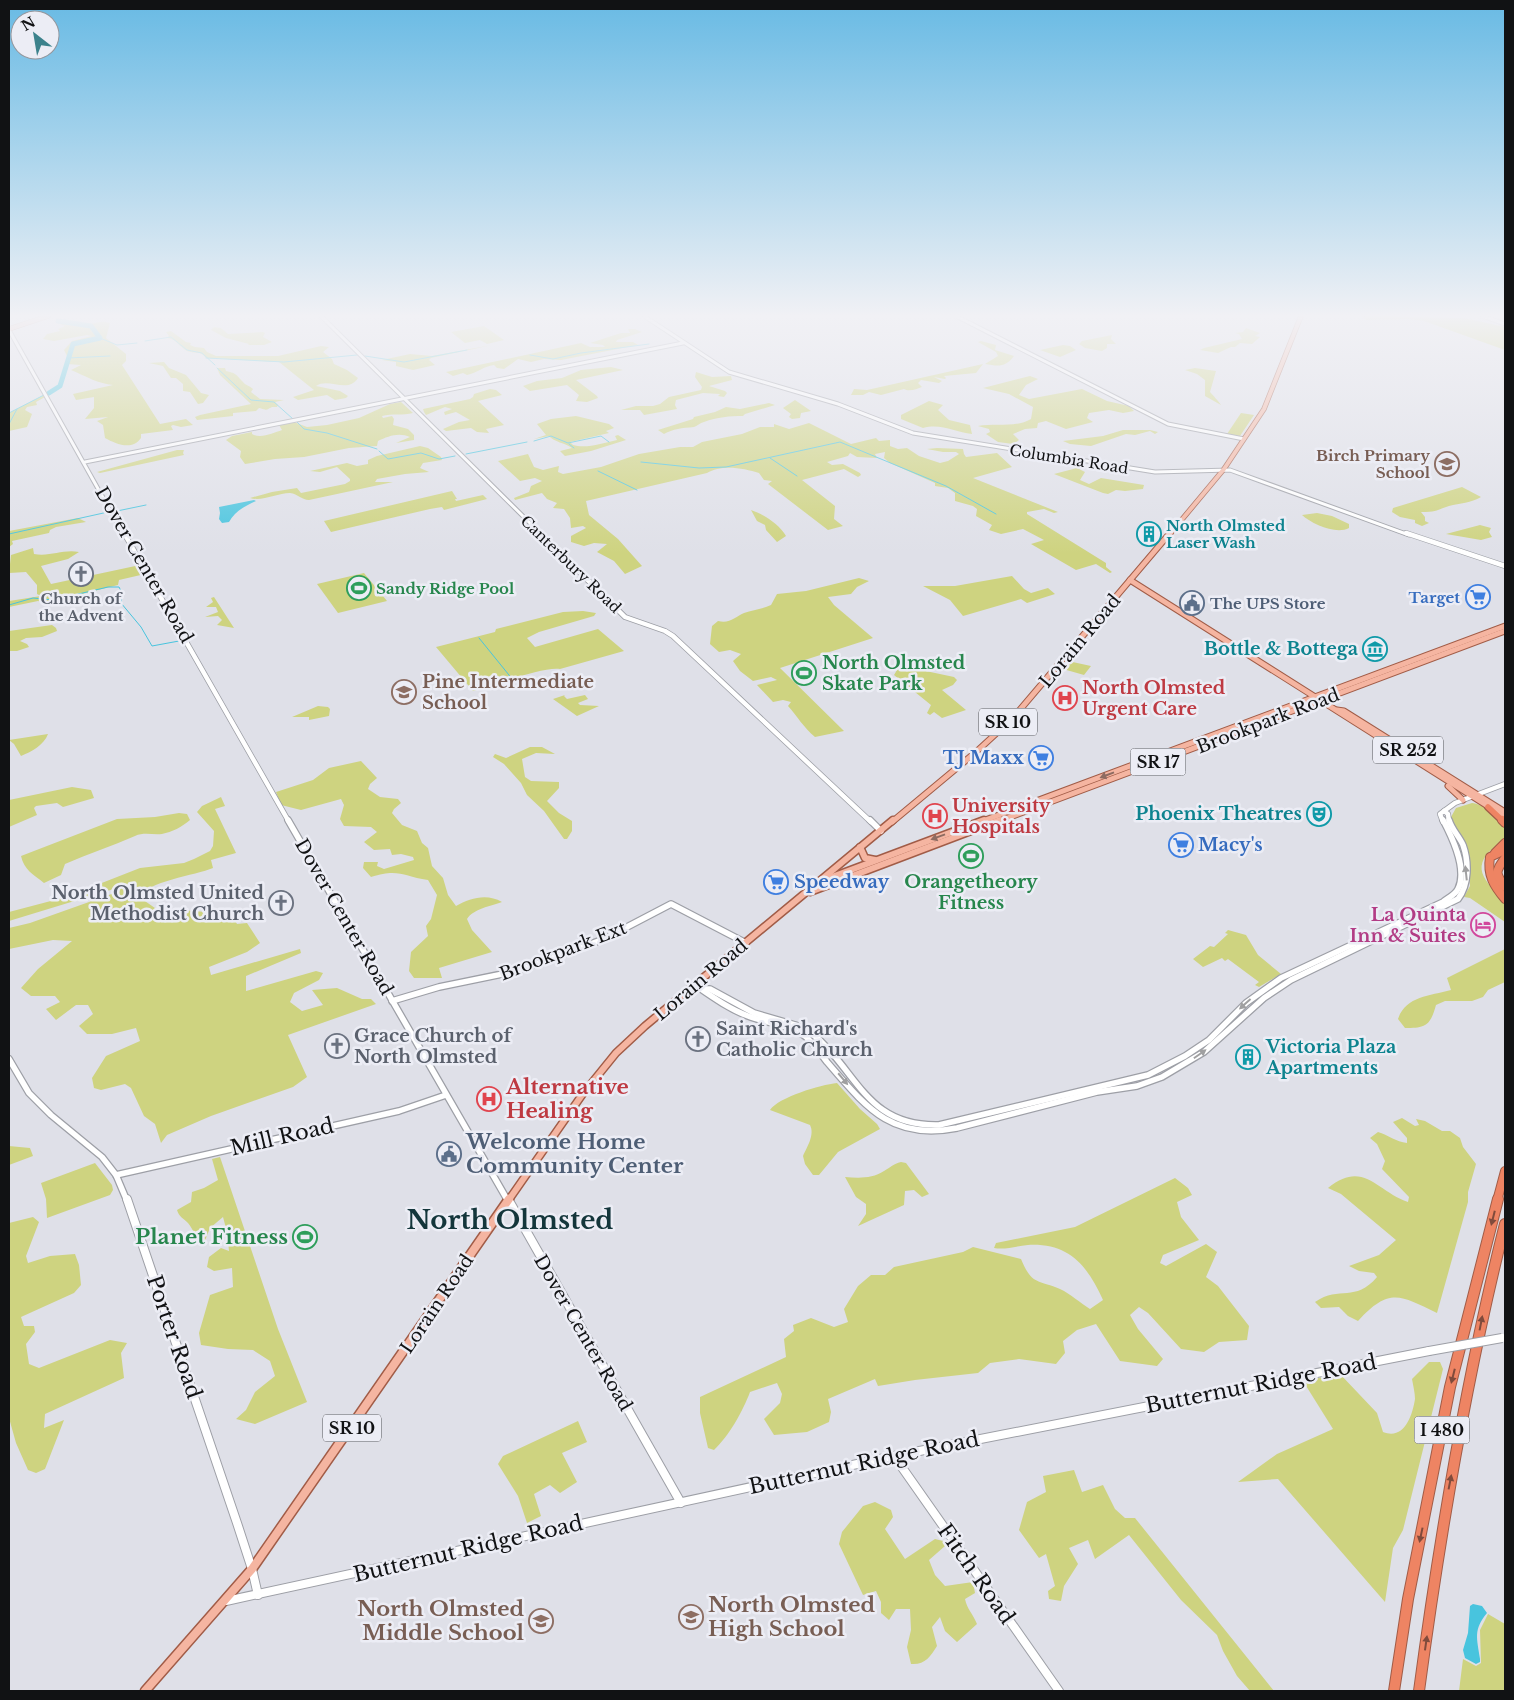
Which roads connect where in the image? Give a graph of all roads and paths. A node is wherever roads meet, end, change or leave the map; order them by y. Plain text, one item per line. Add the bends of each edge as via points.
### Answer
1 (47, 395) edge
2 (401, 395) edge
3 (417, 395) edge
4 (809, 395) edge
5 (1112, 395) edge
6 (1269, 395) edge
7 (404, 398) junction
8 (1244, 439) junction
9 (85, 462) junction
10 (1224, 470) junction
11 (1505, 566) edge
12 (1130, 580) junction
13 (1124, 587) junction
14 (1144, 588) junction
15 (1505, 626) edge
16 (1505, 631) edge
17 (1316, 696) junction
18 (1333, 696) junction
19 (1322, 700) junction
20 (1300, 708) junction
21 (1335, 709) junction
22 (1440, 777) junction
23 (1505, 784) edge
24 (1474, 795) junction
25 (1463, 800) junction
26 (1488, 807) junction
27 (1505, 812) edge
28 (1505, 818) edge
29 (1505, 823) edge
30 (881, 831) junction
31 (1505, 842) edge
32 (860, 847) junction
33 (1505, 850) edge
34 (1490, 857) junction
35 (1505, 858) edge
36 (877, 860) junction
37 (820, 881) junction
38 (1505, 887) edge
39 (805, 894) junction
40 (1505, 899) edge
41 (746, 943) junction
42 (695, 985) junction
43 (392, 1002) junction
44 (9, 1060) edge
45 (446, 1096) junction
46 (1505, 1171) edge
47 (116, 1175) junction
48 (508, 1200) junction
49 (1505, 1224) edge
50 (1503, 1337) edge
51 (894, 1456) junction
52 (681, 1503) junction
53 (252, 1570) junction
54 (258, 1595) junction
55 (226, 1602) junction
56 (145, 1691) edge
57 (1059, 1691) edge
58 (1394, 1691) edge
59 (1419, 1691) edge

1 - 9 street, Dover Center Road
2 - 7 street, Canterbury Road
3 - 7 street
4 - 10 street, Columbia Road via 913,433 1154,472
5 - 8 street via 1168,424
6 - 8 main road, Lorain Road / SR 10
7 - 9 street
7 - 30 street, Canterbury Road via 625,616 673,636
8 - 10 main road, Lorain Road / SR 10
9 - 43 street, Dover Center Road
10 - 11 street, Columbia Road
10 - 12 main road, Lorain Road / SR 10
12 - 13 main road, Lorain Road / SR 10
12 - 14 main road, SR 252
13 - 14 main road
13 - 30 main road, Lorain Road / SR 10 via 1012,719
14 - 17 main road, SR 252
15 - 17 main road, Brookpark Road / SR 17
16 - 18 main road, Brookpark Road / SR 17
17 - 19 main road, SR 252
17 -> 36 main road, Brookpark Road / SR 17
18 - 19 main road, Brookpark Road / SR 17
18 - 21 main road
19 - 20 main road, Brookpark Road / SR 17
19 - 21 main road, SR 252
20 - 21 main road via 1315,705
20 - 39 main road, Brookpark Road / SR 17
21 - 22 main road, SR 252
21 - 24 main road, SR 252 via 1344,711
22 - 24 main road, SR 252
22 - 25 main road
23 - 24 street
24 - 25 street
24 - 26 main road, SR 252
24 - 27 main road, SR 252
25 - 42 street via 1440,814 1458,853 1460,887 1456,894 1281,978 1246,1003 1209,1040 1185,1056 1138,1078 939,1126 900,1121 880,1110 806,1029 761,1016 710,989
26 - 28 main road, SR 252
26 - 29 highway
30 - 32 main road, Lorain Road / SR 10
31 - 34 highway
32 - 36 main road via 865,858
32 - 37 main road, Lorain Road / SR 10
33 - 34 highway
34 - 40 highway via 1488,873
35 - 38 highway via 1497,869
36 - 37 main road, Brookpark Road / SR 17
37 - 39 main road, Lorain Road / SR 10
39 - 41 main road, Lorain Road / SR 10
41 - 42 main road, Lorain Road / SR 10
41 - 43 street, Brookpark Ext via 671,904 604,939 522,969 439,987
42 - 48 main road, Lorain Road / SR 10 via 645,1026 606,1064
43 - 45 street, Dover Center Road
44 - 47 street, Porter Road via 29,1093 102,1157
45 - 47 street, Mill Road via 400,1111
45 - 48 street, Dover Center Road
46 -> 58 highway, I 480 via 1450,1386 1408,1600
47 - 53 street, Porter Road
48 - 52 street, Dover Center Road
48 - 53 main road, Lorain Road / SR 10
59 -> 49 highway, I 480 via 1445,1506 1488,1288
50 - 51 street, Butternut Ridge Road, bridge
51 - 52 street, Butternut Ridge Road
51 - 57 street, Fitch Road
52 - 54 street, Butternut Ridge Road
53 - 54 street, Porter Road
53 - 55 main road, Lorain Road / SR 10
54 - 55 street, Butternut Ridge Road
55 - 56 main road, Lorain Road / SR 10

